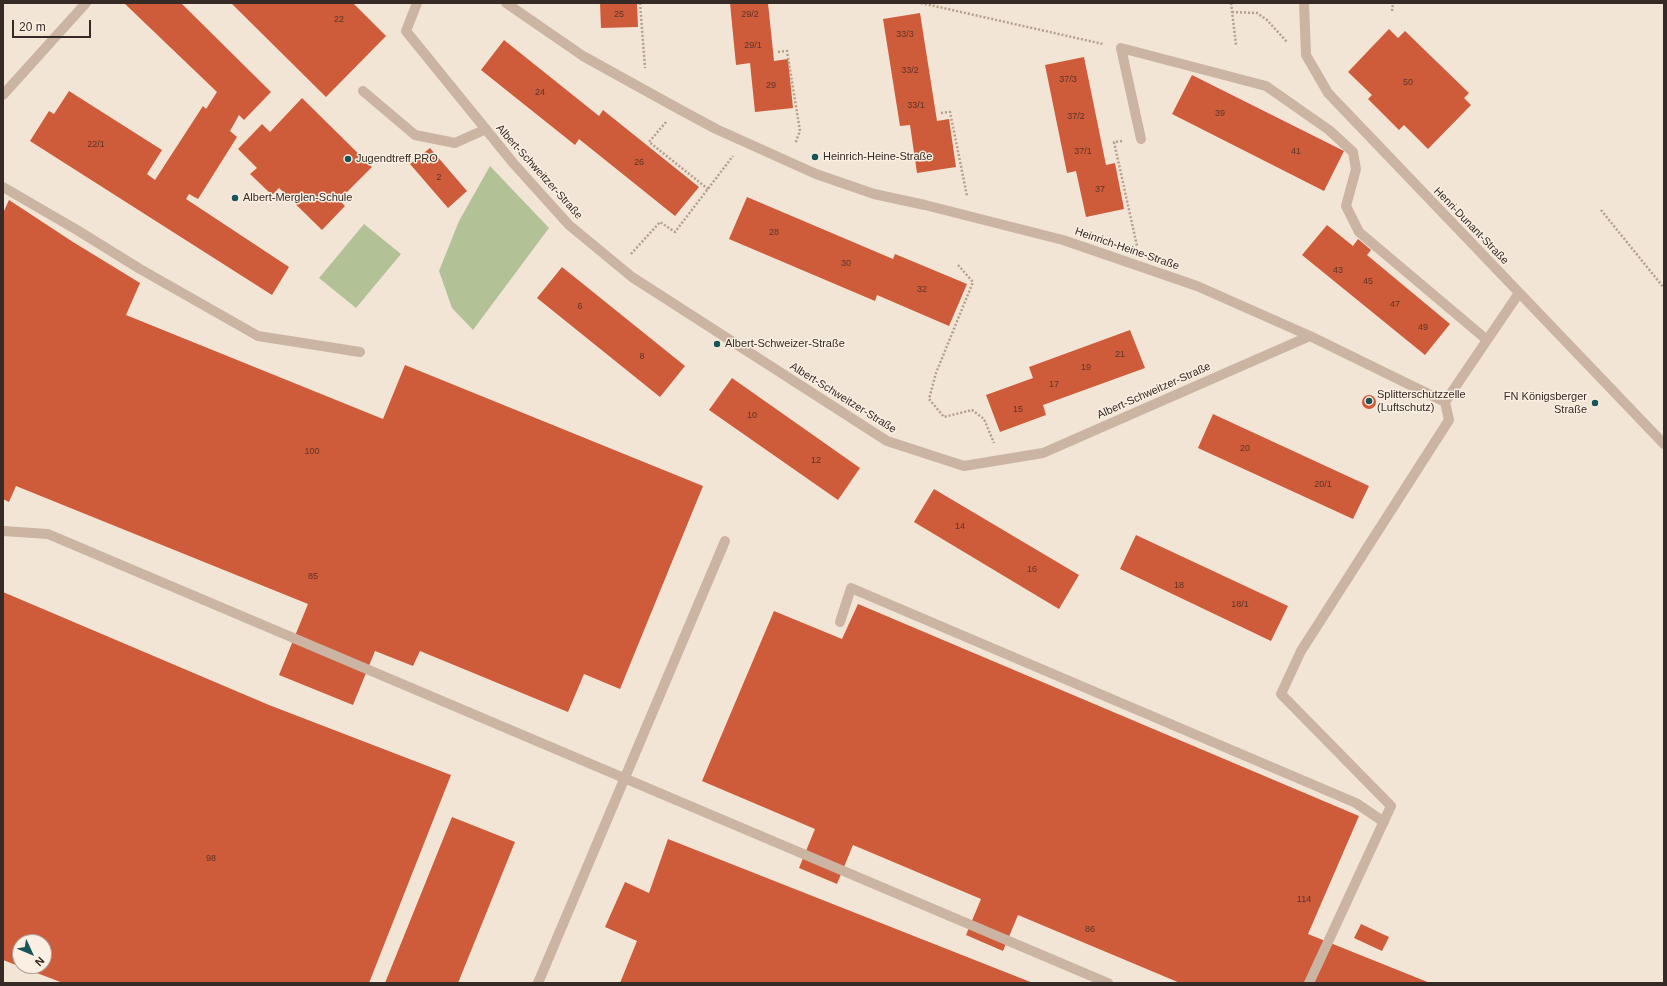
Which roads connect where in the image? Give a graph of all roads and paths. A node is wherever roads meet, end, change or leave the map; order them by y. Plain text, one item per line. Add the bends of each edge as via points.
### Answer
1 (86, 3) edge
2 (417, 3) edge
3 (506, 3) edge
4 (640, 3) edge
5 (921, 3) edge
6 (1231, 3) edge
7 (1304, 3) edge
8 (1393, 3) edge
9 (1392, 11) dead end
10 (1232, 12) junction
11 (1236, 45) dead end
12 (1121, 48) junction
13 (643, 50) dead end
14 (778, 52) dead end
15 (1306, 55) junction
16 (363, 91) dead end
17 (3, 95) edge
18 (677, 108) junction
19 (941, 113) dead end
20 (486, 130) junction
21 (800, 131) dead end
22 (1141, 139) dead end
23 (744, 142) junction
24 (1119, 164) dead end
25 (3, 187) edge
26 (708, 189) junction
27 (966, 191) dead end
28 (1601, 210) dead end
29 (1137, 244) dead end
30 (958, 266) dead end
31 (620, 267) junction
32 (1664, 288) edge
33 (1519, 293) junction
34 (1310, 336) junction
35 (1487, 340) junction
36 (360, 352) dead end
37 (1445, 402) junction
38 (990, 433) dead end
39 (1664, 444) edge
40 (3, 531) edge
41 (725, 541) dead end
42 (840, 622) dead end
43 (624, 777) junction
44 (1384, 822) junction
45 (538, 983) edge
46 (1108, 983) edge
47 (1309, 983) edge

1 - 17 street
2 - 20 street, Albert-Schweitzer-Straße via 406,31
3 - 18 street, Heinrich-Heine-Straße via 583,56
4 - 13 path
5 - 12 path
6 - 10 path
7 - 15 street, Henri-Dunant-Straße
8 - 9 path
10 - 11 path
10 - 15 path via 1256,13 1267,20 1283,39
12 - 22 street
12 - 35 street via 1266,86 1329,130 1353,152 1356,169 1346,206 1359,232
14 - 21 path via 787,51
15 - 33 street, Henri-Dunant-Straße via 1328,93
16 - 20 street via 415,135 456,143
18 - 23 street, Heinrich-Heine-Straße
18 - 26 path via 649,142
19 - 27 path via 950,112
20 - 31 street, Albert-Schweitzer-Straße via 570,225
23 - 26 path
23 - 34 street, Heinrich-Heine-Straße via 816,174 874,194 1063,240 1197,286
24 - 29 path
25 - 36 street via 258,336
26 - 31 path via 675,232 660,222
28 - 32 path
30 - 38 path via 973,282 936,373 929,399 944,417 972,410 984,419
31 - 34 street, Albert-Schweitzer-Straße via 886,441 964,466 1043,453
33 - 35 street
33 - 39 street, Henri-Dunant-Straße
34 - 37 street, Heinrich-Heine-Straße
35 - 37 street
37 - 44 street via 1448,420 1301,651 1281,694 1391,806
40 - 43 street via 48,534
41 - 43 street
42 - 44 street via 851,588 1356,803
43 - 45 street
43 - 46 street
44 - 47 street

